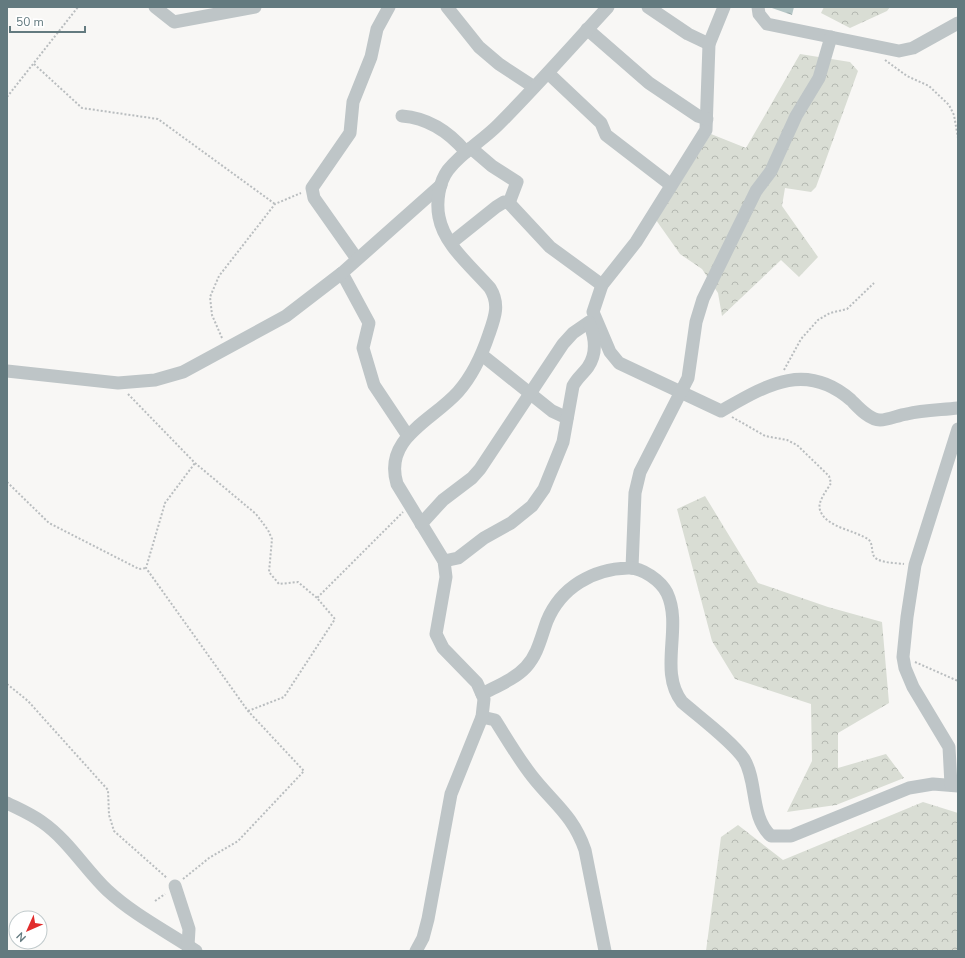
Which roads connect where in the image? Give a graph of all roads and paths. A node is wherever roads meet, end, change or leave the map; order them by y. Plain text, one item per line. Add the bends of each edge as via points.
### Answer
1 (78, 7) edge
2 (155, 7) edge
3 (255, 7) edge
4 (389, 7) edge
5 (447, 7) edge
6 (608, 7) edge
7 (648, 7) edge
8 (724, 7) edge
9 (758, 7) edge
10 (958, 23) edge
11 (587, 29) junction
12 (831, 37) junction
13 (709, 44) junction
14 (876, 47) junction
15 (34, 64) junction
16 (548, 73) junction
17 (534, 87) junction
18 (7, 97) edge
19 (402, 116) dead end
20 (707, 119) junction
21 (958, 138) edge
22 (468, 150) junction
23 (441, 185) junction
24 (671, 185) junction
25 (312, 188) junction
26 (509, 203) junction
27 (275, 204) junction
28 (451, 243) junction
29 (357, 259) junction
30 (342, 273) junction
31 (874, 283) dead end
32 (602, 285) junction
33 (591, 317) junction
34 (227, 348) junction
35 (482, 355) junction
36 (7, 371) edge
37 (781, 381) junction
38 (118, 383) junction
39 (681, 393) junction
40 (530, 394) junction
41 (958, 408) edge
42 (721, 411) junction
43 (567, 418) junction
44 (958, 429) edge
45 (408, 436) junction
46 (195, 463) junction
47 (7, 482) edge
48 (410, 505) junction
49 (421, 524) junction
50 (444, 561) junction
51 (915, 566) junction
52 (146, 568) junction
53 (632, 568) junction
54 (317, 598) junction
55 (903, 656) junction
56 (958, 680) edge
57 (7, 684) edge
58 (482, 694) junction
59 (248, 711) junction
60 (482, 717) junction
61 (954, 786) edge
62 (7, 803) edge
63 (175, 886) junction
64 (422, 944) edge
65 (192, 948) edge
66 (416, 951) edge
67 (605, 951) edge

1 - 15 path
2 - 3 street via 174,22
4 - 25 street via 377,29 371,57 354,102 350,133
5 - 17 street via 479,47
6 - 11 street
7 - 13 street via 688,34
8 - 13 street
9 - 12 street via 759,14 767,24
10 - 14 street via 913,48 898,51
11 - 16 street
11 - 20 street via 649,83 698,116
12 - 14 street
12 - 39 street via 819,78 796,116 771,171 756,191 703,300 696,322 688,378
13 - 20 street
14 - 21 path via 883,58 906,76 929,86 949,105 954,115
15 - 18 path
15 - 27 path via 82,108 158,119
16 - 17 street
16 - 24 street via 601,123 606,135
17 - 22 street via 496,127
19 - 22 street via 410,116 446,132
20 - 24 street via 706,130
22 - 23 street via 447,171
22 - 26 street via 517,182
23 - 28 street via 438,200 439,218
23 - 29 street
24 - 32 street via 636,242
25 - 27 path
25 - 29 street via 314,198
26 - 28 street via 504,202 496,207
26 - 32 street via 550,247
27 - 34 path via 220,276 210,297 212,314
28 - 35 street via 495,296 495,319
29 - 30 street
30 - 34 street via 286,316
30 - 45 street via 369,323 363,348 374,385
31 - 37 path via 847,309 830,313 818,320 801,339
32 - 33 street
33 - 39 street via 619,363
33 - 40 street via 563,344
33 - 43 street via 595,339 593,355 588,367 576,378
34 - 38 street via 183,372 155,380
35 - 40 street
35 - 45 street via 474,371 457,393
36 - 38 street
37 - 41 street via 807,380 826,384 846,395 870,417 880,420 907,413
37 - 42 street via 764,386
38 - 46 path
39 - 42 street
39 - 53 street via 640,472 635,493
40 - 43 street via 552,411
40 - 49 street via 480,469 443,500
42 - 51 path via 765,436 787,440 797,445 830,476 831,482 819,504 825,517 844,530 868,539 877,560
43 - 50 street via 563,442 550,476 532,506 458,558
44 - 51 street
45 - 48 street via 394,460 393,471 397,484
46 - 52 path via 165,503
46 - 54 path via 256,514 268,530 272,539 269,572 279,584 298,582
47 - 52 path via 49,523 139,569
48 - 49 street
48 - 54 path
49 - 50 street
50 - 58 street via 446,577 436,634 439,642 477,683
51 - 55 street
52 - 59 path
53 - 58 street via 618,568 594,574 570,589 552,611 537,650 525,668
53 - 61 street via 647,573 667,592 670,604 673,685 676,695 743,758 750,772 760,820 764,830 771,836 791,836 909,788 933,784
54 - 59 path via 335,619 284,697
55 - 56 path
55 - 61 street via 913,687 949,747
57 - 63 path via 28,701 108,790 109,815 114,831
58 - 60 street
59 - 63 path via 304,770 238,841 209,858
60 - 64 street via 451,794
60 - 67 street via 495,720 533,778 562,809 580,836
62 - 65 street via 43,822 108,891 142,918
63 - 65 street via 189,929
64 - 66 street

